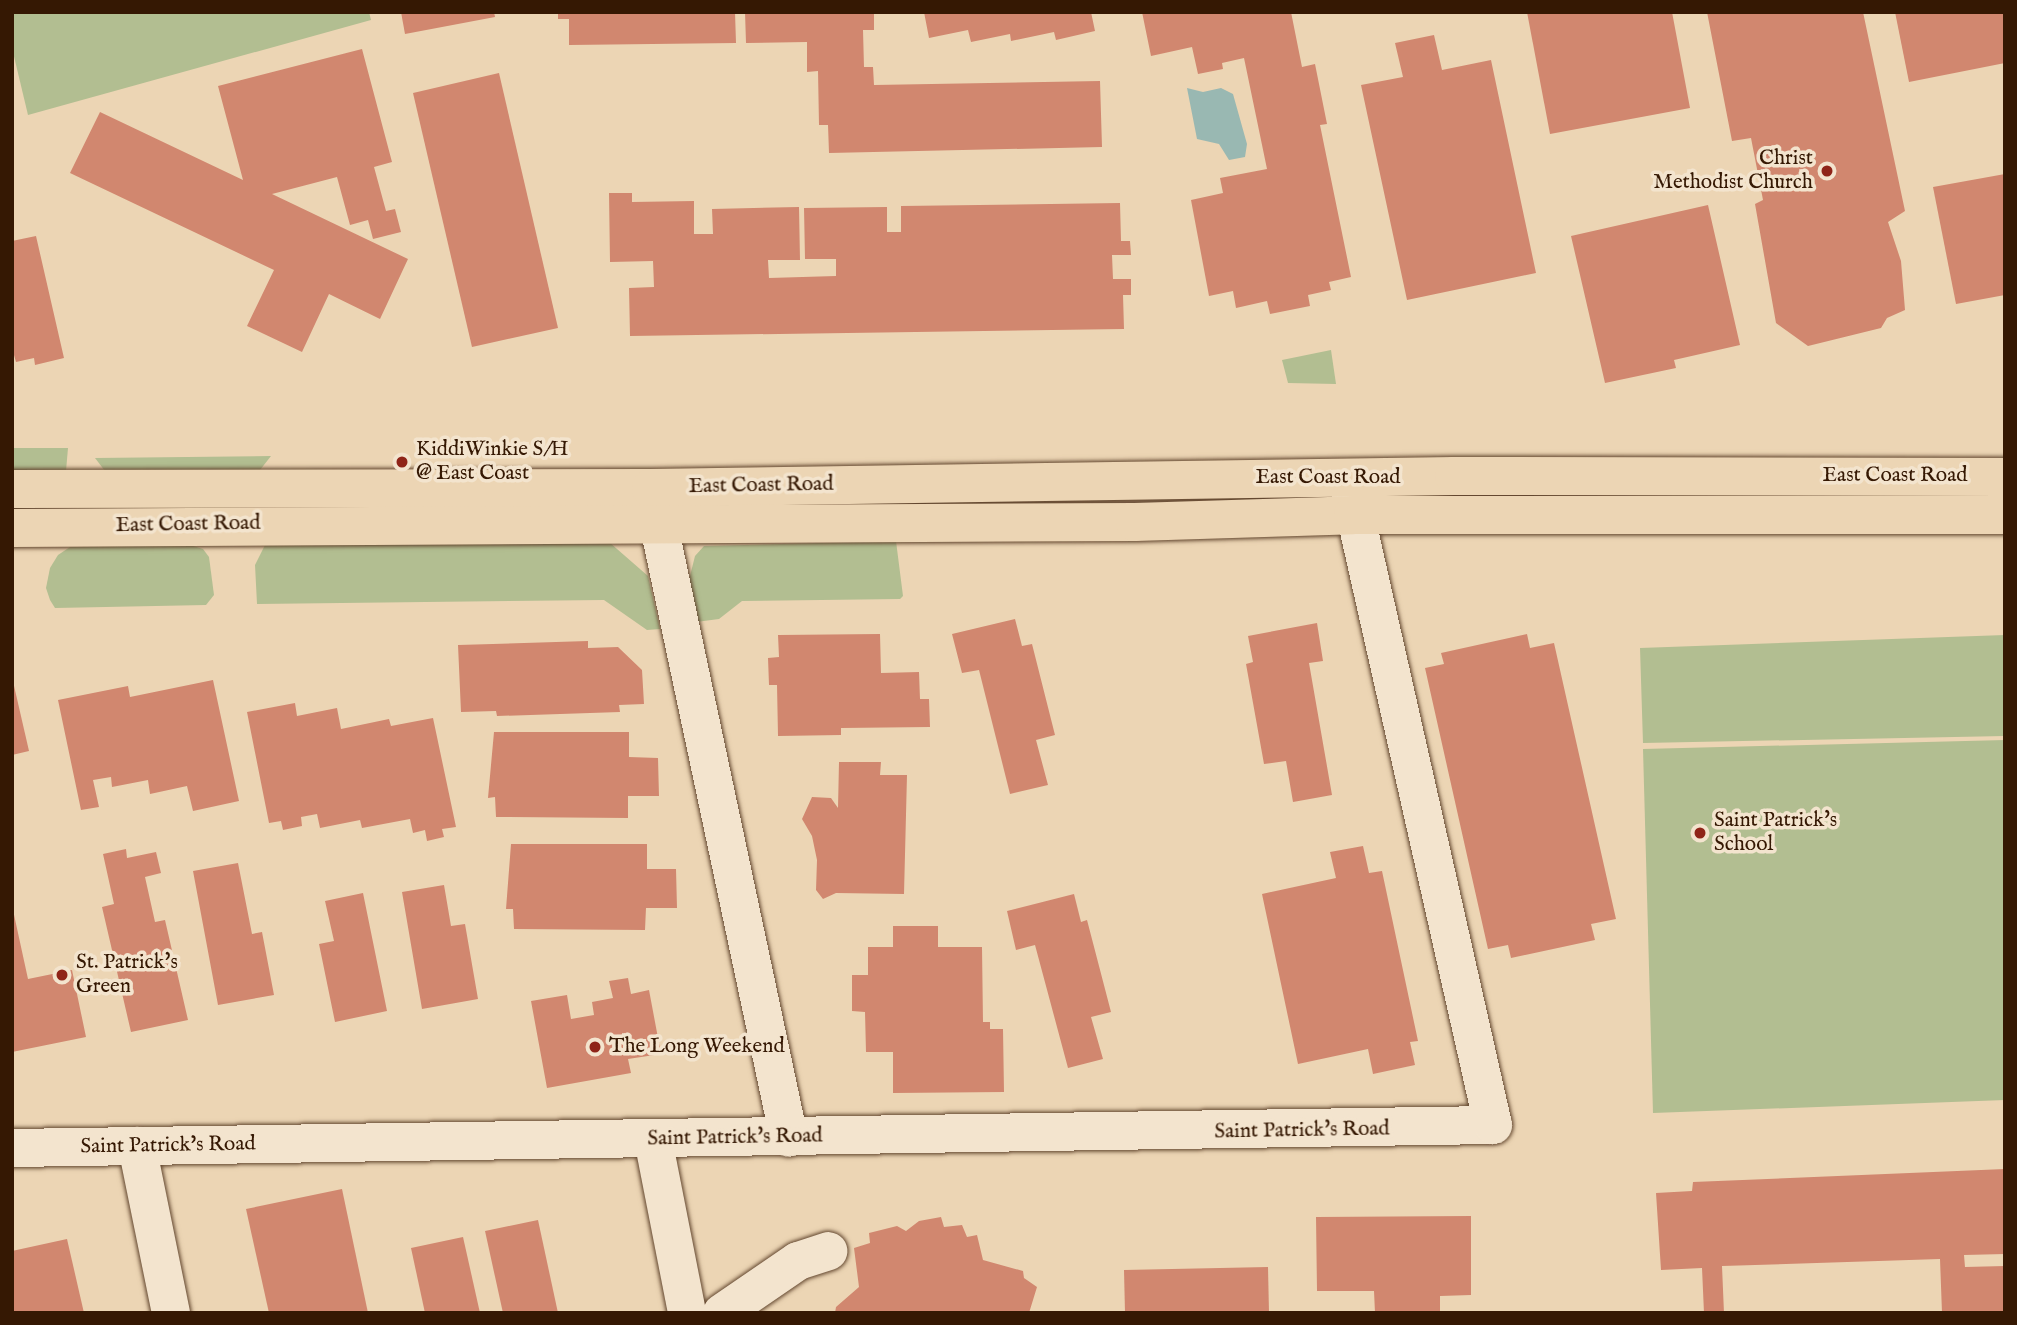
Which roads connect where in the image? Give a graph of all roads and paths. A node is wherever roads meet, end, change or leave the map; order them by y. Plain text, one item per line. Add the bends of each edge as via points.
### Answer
1 (2005, 477) edge
2 (1347, 478) junction
3 (12, 489) edge
4 (654, 506) junction
5 (1353, 515) junction
6 (2005, 515) edge
7 (12, 528) edge
8 (789, 1138) junction
9 (653, 1139) junction
10 (137, 1146) junction
11 (12, 1148) edge
12 (828, 1251) dead end
13 (172, 1313) edge
14 (687, 1313) edge
15 (722, 1313) edge

1 - 2 main road, East Coast Road
2 - 4 main road, East Coast Road
2 - 5 street
3 - 4 main road, East Coast Road
4 - 5 main road, East Coast Road via 1121,522
4 - 7 main road, East Coast Road
4 - 8 street
5 - 6 main road, East Coast Road
5 - 8 street, Saint Patrick's Road via 1475,1126
8 - 9 street, Saint Patrick's Road
9 - 10 street, Saint Patrick's Road
9 - 14 street
10 - 11 street, Saint Patrick's Road
10 - 13 street
12 - 15 street via 798,1261

